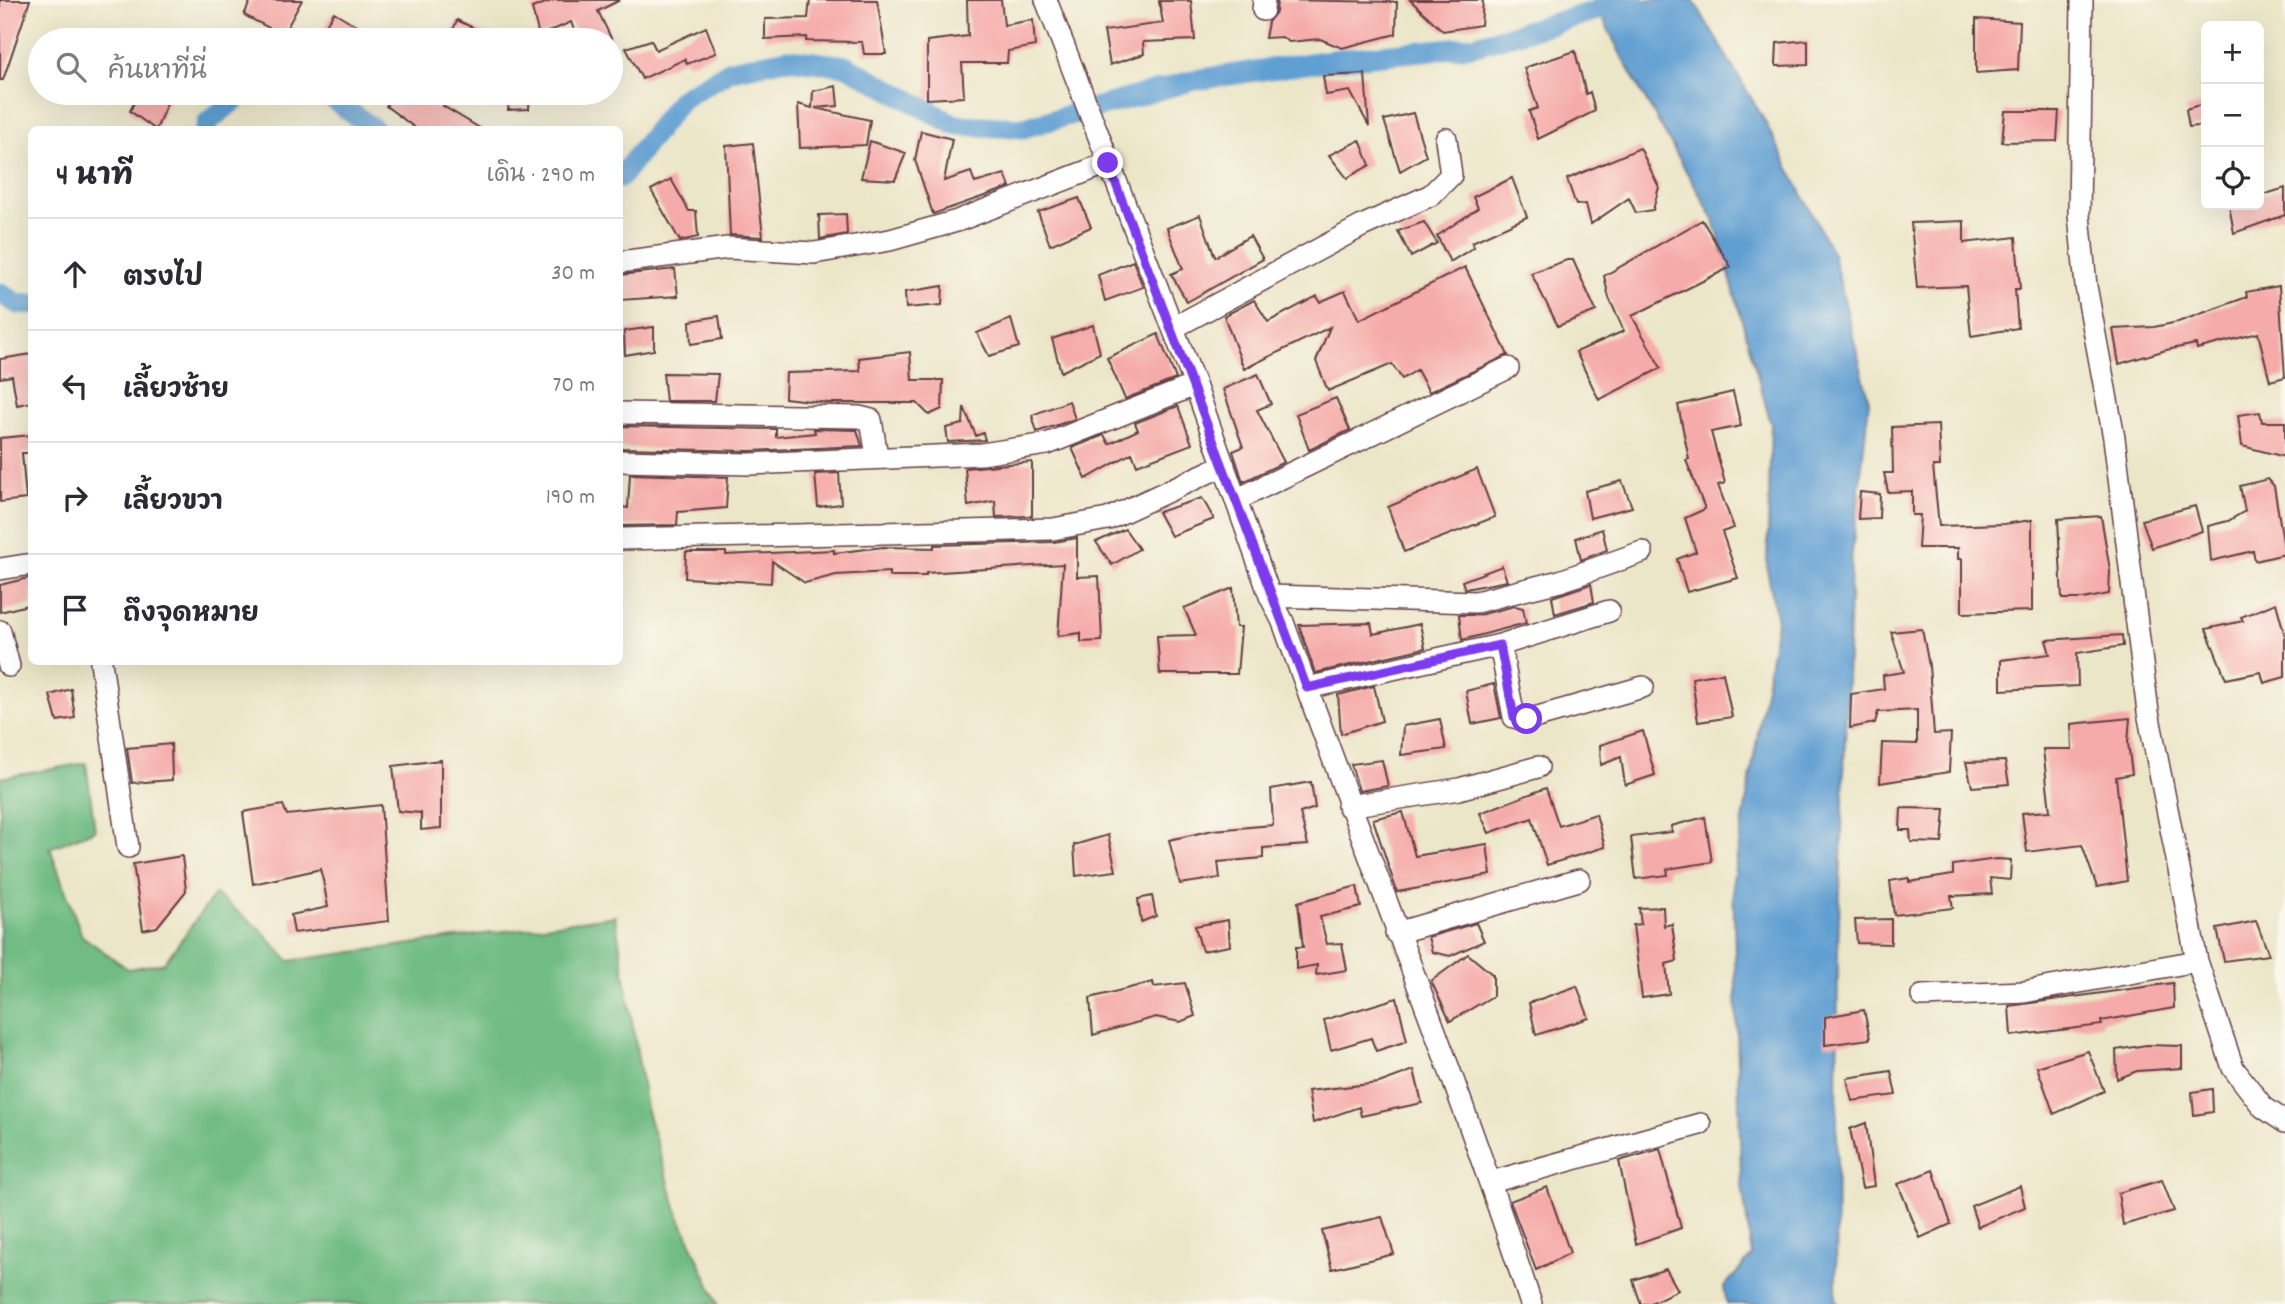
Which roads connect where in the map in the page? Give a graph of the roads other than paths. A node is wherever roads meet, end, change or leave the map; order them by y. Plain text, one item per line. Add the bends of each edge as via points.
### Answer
1 (1046, 0) edge
2 (2082, 0) edge
3 (1446, 139) dead end
4 (1107, 160) junction
5 (623, 262) edge
6 (1172, 328) junction
7 (1508, 368) dead end
8 (1195, 385) junction
9 (623, 413) edge
10 (877, 456) junction
11 (623, 461) edge
12 (1224, 465) junction
13 (1236, 499) junction
14 (623, 539) edge
15 (1642, 552) dead end
16 (28, 565) edge
17 (0, 569) edge
18 (1270, 596) junction
19 (1609, 611) dead end
20 (0, 631) edge
21 (1500, 645) junction
22 (101, 665) edge
23 (9, 666) dead end
24 (1643, 687) dead end
25 (1307, 688) junction
26 (1538, 767) dead end
27 (1348, 806) junction
28 (128, 847) dead end
29 (1579, 880) dead end
30 (1396, 933) junction
31 (2197, 961) junction
32 (1922, 996) dead end
33 (2285, 1122) edge
34 (1700, 1124) dead end
35 (1491, 1182) junction
36 (1531, 1304) edge

1 - 4 street
2 - 31 street via 2079,215 2086,286 2114,438 2148,712
3 - 6 street via 1451,175 1432,195 1362,226
4 - 5 street via 957,221 890,240 814,253 728,248
4 - 6 street
6 - 8 street
7 - 13 street
8 - 10 street via 1047,444 982,454
8 - 12 street
9 - 10 street via 859,417 871,420
10 - 11 street via 750,464
12 - 13 street
12 - 14 street via 1108,519 1054,529
13 - 18 street
15 - 18 street via 1560,581 1476,602
16 - 17 street
18 - 25 street
19 - 21 street
20 - 23 street
21 - 24 street via 1514,717 1527,719
21 - 25 street
22 - 28 street
25 - 27 street
26 - 27 street via 1459,789
27 - 30 street
29 - 30 street
30 - 35 street
31 - 32 street via 2024,992
31 - 33 street via 2233,1068 2263,1107
34 - 35 street
35 - 36 street

